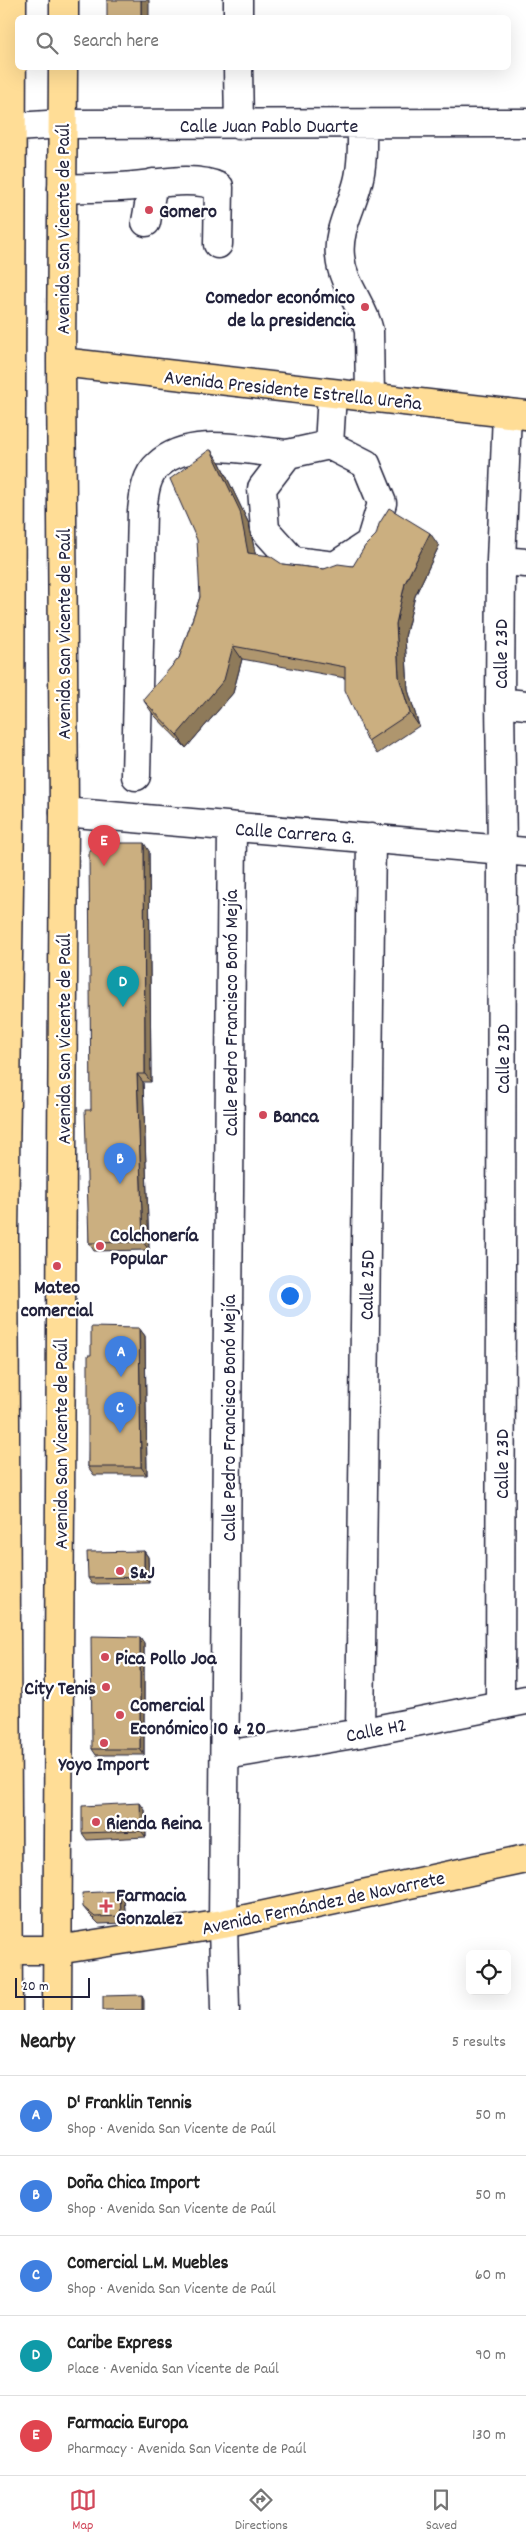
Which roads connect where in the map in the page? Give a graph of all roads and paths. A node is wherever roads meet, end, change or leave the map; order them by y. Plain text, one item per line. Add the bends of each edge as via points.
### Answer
1 (12, 0) edge
2 (64, 0) edge
3 (238, 0) edge
4 (64, 15) edge
5 (238, 15) edge
6 (63, 70) edge
7 (238, 70) edge
8 (62, 124) junction
9 (362, 124) junction
10 (526, 124) edge
11 (239, 125) junction
12 (6, 127) edge
13 (153, 183) junction
14 (62, 189) junction
15 (146, 222) dead end
16 (218, 244) dead end
17 (60, 362) junction
18 (332, 394) junction
19 (370, 398) junction
20 (517, 414) edge
21 (329, 445) junction
22 (288, 454) junction
23 (513, 562) edge
24 (513, 704) edge
25 (136, 776) dead end
26 (64, 812) junction
27 (5, 816) edge
28 (232, 827) junction
29 (371, 838) junction
30 (514, 851) edge
31 (2, 1234) edge
32 (513, 1703) edge
33 (360, 1733) junction
34 (226, 1755) junction
35 (526, 1859) edge
36 (223, 1924) junction
37 (4, 1950) edge
38 (57, 1950) junction
39 (8, 2010) edge
40 (57, 2010) edge
41 (225, 2010) edge

1 - 12 main road
2 - 4 main road
3 - 5 street
6 - 8 main road, Avenida San Vicente de Paúl
7 - 11 street
8 - 11 street, Calle Juan Pablo Duarte
8 - 12 street, Calle Juan Pablo Duarte
8 - 14 main road, Avenida San Vicente de Paúl
9 - 10 street, Calle Juan Pablo Duarte
9 - 11 street, Calle Juan Pablo Duarte
9 - 19 street via 359,177 340,239 339,255 344,278 369,331
12 - 27 main road
13 - 14 street
13 - 15 street
13 - 16 street via 210,182 219,187
14 - 17 main road, Avenida San Vicente de Paúl
17 - 18 main road, Avenida Presidente Estrella Ureña
17 - 26 main road, Avenida San Vicente de Paúl
18 - 19 main road, Avenida Presidente Estrella Ureña
18 - 21 street
19 - 20 main road, Avenida Presidente Estrella Ureña
20 - 23 street, Calle 23D
21 - 22 street
21 - 22 street via 366,464 382,503 370,543 334,566 293,560 265,530 262,488
22 - 25 street via 206,447 177,452 157,465 146,485 142,511
23 - 24 street, Calle 23D
24 - 30 street, Calle 23D
26 - 28 street, Calle Carrera G.
26 - 38 main road, Avenida San Vicente de Paúl
27 - 31 main road
28 - 29 street, Calle Carrera G.
28 - 34 street, Calle Pedro Francisco Bonó Mejía
29 - 30 street, Calle Carrera G.
29 - 33 street, Calle 25D
30 - 32 street, Calle 23D
31 - 37 main road
32 - 33 street, Calle H2
33 - 34 street, Calle H2
34 - 36 street, Calle Pedro Francisco Bonó Mejía
35 - 36 main road, Avenida Fernández de Navarrete
36 - 38 main road, Avenida Fernández de Navarrete
36 - 41 street, Calle Pedro Francisco Bonó Mejía
37 - 38 main road, Avenida Fernández de Navarrete
37 - 39 main road
38 - 40 main road, Avenida San Vicente de Paúl

